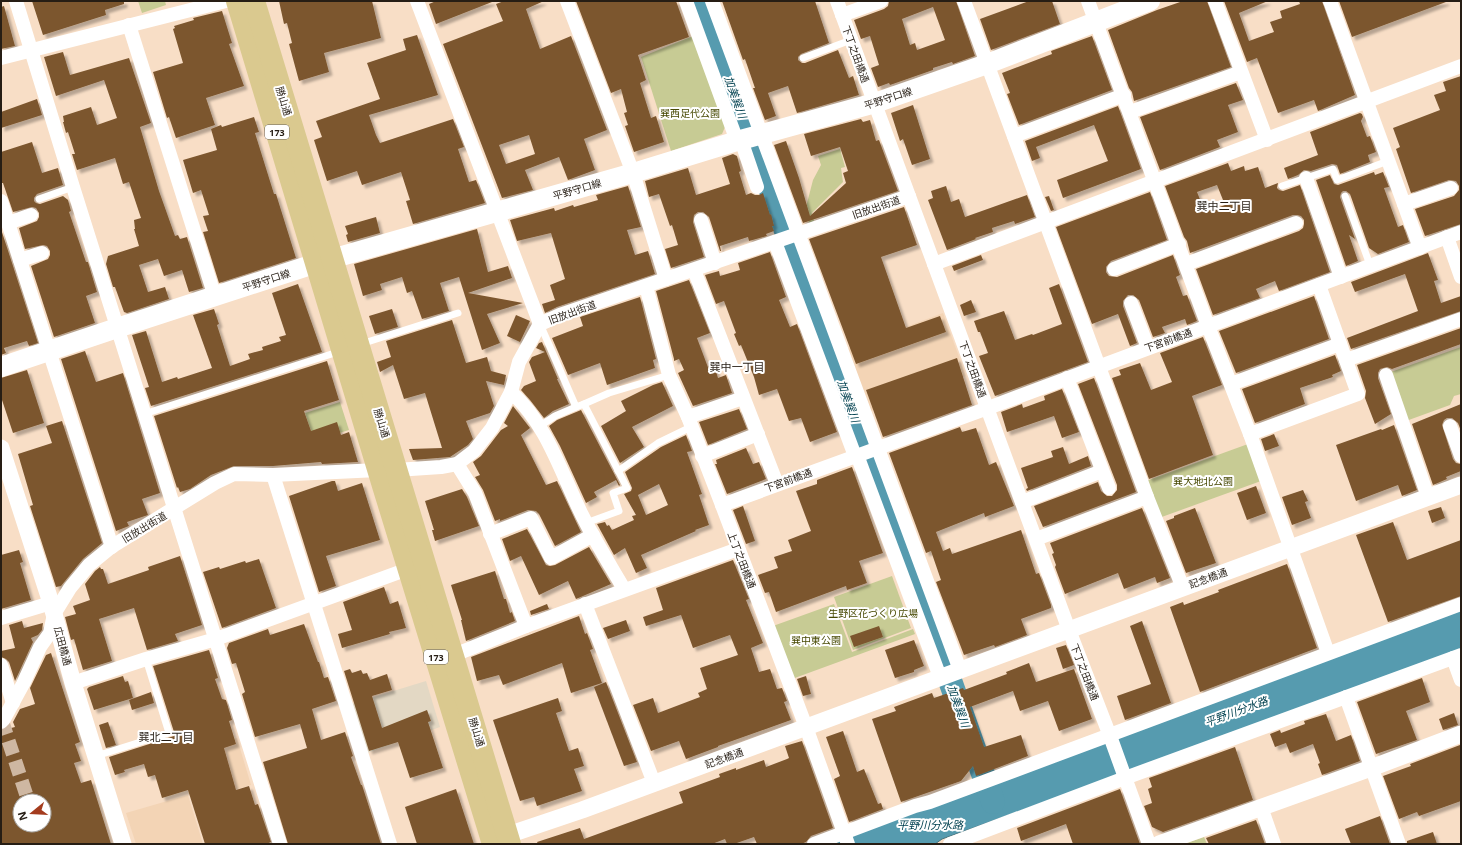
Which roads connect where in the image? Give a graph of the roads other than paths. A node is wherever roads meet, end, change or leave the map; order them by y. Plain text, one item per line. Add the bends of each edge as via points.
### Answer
1 (16, 1) edge
2 (226, 1) edge
3 (237, 1) edge
4 (254, 1) edge
5 (417, 1) edge
6 (567, 1) edge
7 (686, 1) edge
8 (712, 1) edge
9 (837, 1) edge
10 (881, 1) edge
11 (964, 1) edge
12 (1088, 1) edge
13 (1150, 1) edge
14 (1215, 1) edge
15 (1330, 1) edge
16 (842, 15) junction
17 (1096, 22) junction
18 (129, 25) junction
19 (851, 40) junction
20 (31, 50) junction
21 (1, 58) edge
22 (803, 58) dead end
23 (987, 64) junction
24 (1461, 66) edge
25 (1241, 72) junction
26 (1124, 95) junction
27 (1366, 101) junction
28 (874, 103) junction
29 (1130, 112) junction
30 (1014, 136) junction
31 (748, 138) junction
32 (1267, 140) junction
33 (1388, 161) junction
34 (633, 173) junction
35 (1306, 178) junction
36 (1155, 181) junction
37 (1282, 186) dead end
38 (73, 187) junction
39 (757, 187) dead end
40 (1451, 188) dead end
41 (909, 196) junction
42 (1345, 196) dead end
43 (39, 199) dead end
44 (1, 200) edge
45 (1404, 204) junction
46 (496, 211) junction
47 (31, 215) dead end
48 (701, 220) dead end
49 (1046, 222) junction
50 (8, 223) junction
51 (1296, 223) dead end
52 (1461, 232) edge
53 (796, 234) junction
54 (1446, 237) junction
55 (776, 241) junction
56 (1178, 244) junction
57 (1420, 248) junction
58 (42, 253) dead end
59 (20, 260) junction
60 (325, 261) junction
61 (715, 263) junction
62 (934, 264) junction
63 (1186, 264) junction
64 (1370, 265) junction
65 (1114, 269) dead end
66 (687, 272) junction
67 (1341, 276) junction
68 (1461, 277) edge
69 (666, 279) junction
70 (1319, 285) junction
71 (646, 286) junction
72 (215, 297) junction
73 (1131, 303) dead end
74 (458, 313) dead end
75 (1461, 319) edge
76 (540, 324) junction
77 (1208, 326) junction
78 (117, 328) junction
79 (1340, 344) junction
80 (351, 348) junction
81 (1148, 348) junction
82 (49, 351) junction
83 (1346, 360) junction
84 (1098, 366) junction
85 (1, 367) edge
86 (669, 375) junction
87 (1386, 375) dead end
88 (1067, 378) junction
89 (1231, 384) junction
90 (511, 392) junction
91 (743, 398) junction
92 (584, 404) junction
93 (576, 407) junction
94 (988, 408) junction
95 (144, 414) junction
96 (689, 422) junction
97 (540, 426) junction
98 (1450, 426) dead end
99 (758, 434) junction
100 (1250, 434) junction
101 (1, 448) edge
102 (876, 448) junction
103 (857, 455) junction
104 (702, 456) junction
105 (1461, 456) edge
106 (457, 464) junction
107 (387, 470) junction
108 (1102, 470) junction
109 (618, 472) junction
110 (273, 475) junction
111 (777, 484) junction
112 (1461, 485) edge
113 (1110, 488) dead end
114 (1147, 497) junction
115 (1428, 497) junction
116 (1022, 502) junction
117 (722, 505) junction
118 (174, 509) junction
119 (589, 529) junction
120 (490, 534) junction
121 (1036, 539) junction
122 (112, 547) junction
123 (738, 548) junction
124 (1291, 548) junction
125 (408, 570) junction
126 (1183, 588) junction
127 (624, 589) junction
128 (585, 604) junction
129 (1461, 604) edge
130 (313, 605) junction
131 (52, 608) junction
132 (1, 618) edge
133 (526, 626) junction
134 (1069, 630) junction
135 (216, 639) junction
136 (1328, 653) junction
137 (454, 655) junction
138 (1457, 656) edge
139 (146, 659) junction
140 (1, 665) edge
141 (949, 674) junction
142 (1461, 680) edge
143 (73, 683) junction
144 (1346, 697) junction
145 (13, 703) junction
146 (1, 722) edge
147 (806, 727) junction
148 (1461, 734) edge
149 (1110, 736) junction
150 (96, 756) junction
151 (1371, 768) junction
152 (1125, 778) junction
153 (654, 784) junction
154 (1261, 807) junction
155 (846, 837) edge
156 (501, 842) edge
157 (123, 844) edge
158 (280, 844) edge
159 (390, 844) edge
160 (814, 844) edge
161 (950, 844) edge
162 (1149, 844) edge
163 (1158, 844) edge
164 (1274, 844) edge
165 (1399, 844) edge

1 - 20 street
2 - 18 street
3 - 60 main road, 勝山通 / 173
4 - 60 main road, 勝山通 / 173
5 - 46 street
6 - 34 street
7 - 31 street
8 - 31 street
9 - 16 street, 下丁之田橋通
10 - 16 street
11 - 23 street
12 - 17 street
13 - 17 main road, 平野守口線
14 - 25 street
15 - 27 street
16 - 19 street, 下丁之田橋通
17 - 23 main road, 平野守口線
17 - 26 street
18 - 20 street
18 - 72 street
19 - 22 lane
19 - 28 street, 下丁之田橋通
20 - 21 street
20 - 38 street
23 - 28 main road, 平野守口線
23 - 30 street
24 - 27 street
25 - 29 street
25 - 32 street
26 - 29 street
26 - 30 street
27 - 32 street
27 - 33 street
28 - 31 main road, 平野守口線
28 - 41 street, 下丁之田橋通
29 - 36 street
30 - 49 street
31 - 34 main road, 平野守口線
31 - 39 street
31 - 53 street
32 - 36 street
33 - 35 lane via 1337,180 1333,169
33 - 45 street
34 - 46 main road, 平野守口線
34 - 69 street
35 - 37 lane
35 - 67 street
36 - 49 street
36 - 56 street
38 - 43 lane
38 - 78 street
40 - 45 street
41 - 53 street, 旧放出街道
41 - 62 street, 下丁之田橋通
42 - 64 lane
44 - 50 street
45 - 57 street
46 - 60 main road, 平野守口線
46 - 76 street
47 - 50 street
48 - 61 street
49 - 62 street
49 - 84 street
50 - 59 street
51 - 63 street
52 - 54 street, 下宮前橋通
53 - 55 street, 旧放出街道
53 - 102 street
54 - 57 street, 下宮前橋通
54 - 68 street
55 - 61 street, 旧放出街道
55 - 103 street
56 - 63 street
56 - 65 street
57 - 64 street, 下宮前橋通
58 - 59 street
59 - 82 street
60 - 72 main road, 平野守口線
60 - 80 main road, 勝山通 / 173
61 - 66 street, 旧放出街道
62 - 94 street, 下丁之田橋通
63 - 77 street
64 - 67 street, 下宮前橋通
66 - 69 street, 旧放出街道
66 - 91 street
67 - 70 street, 下宮前橋通
69 - 71 street, 旧放出街道
70 - 77 street, 下宮前橋通
70 - 79 street
71 - 76 street, 旧放出街道
71 - 86 street, 上丁之田橋通
72 - 78 main road, 平野守口線
73 - 81 street
74 - 80 lane
75 - 83 street
76 - 90 street, 旧放出街道 via 518,362
76 - 93 lane
77 - 81 street, 下宮前橋通
77 - 89 street
78 - 82 main road, 平野守口線
78 - 95 street
79 - 83 street
79 - 89 street
80 - 95 lane
80 - 107 main road, 勝山通 / 173
81 - 84 street, 下宮前橋通
82 - 85 main road, 平野守口線
82 - 122 street
83 - 100 street via 1358,394
84 - 88 street, 下宮前橋通
84 - 114 street
86 - 92 lane via 609,392
86 - 96 street, 上丁之田橋通
87 - 115 street
88 - 94 street, 下宮前橋通
88 - 108 street
89 - 100 street
90 - 97 street via 523,402
90 - 106 street, 旧放出街道 via 492,428 474,451
91 - 96 street
91 - 99 street
92 - 93 lane
92 - 109 lane
93 - 97 lane
94 - 102 street, 下宮前橋通
94 - 116 street, 下丁之田橋通
95 - 118 street
96 - 104 street, 上丁之田橋通
96 - 109 lane
97 - 119 street
98 - 105 street
99 - 104 street
99 - 111 street
100 - 124 street
101 - 131 street, 広田橋通
102 - 103 street, 下宮前橋通
102 - 141 street
103 - 111 street, 下宮前橋通
103 - 141 street
104 - 117 street, 上丁之田橋通
106 - 107 street, 旧放出街道
106 - 120 street via 475,493
107 - 110 street, 旧放出街道
107 - 125 main road, 勝山通 / 173
107 - 137 main road, 勝山通 / 173
108 - 113 street
108 - 116 street
109 - 119 lane via 627,488 613,493 619,510
110 - 118 street, 旧放出街道 via 234,474 215,482
110 - 130 street
111 - 117 street, 下宮前橋通
112 - 115 street, 記念橋通
114 - 121 street
114 - 126 street
115 - 124 street, 記念橋通
116 - 121 street, 下丁之田橋通
117 - 123 street, 上丁之田橋通
118 - 122 street, 旧放出街道
118 - 135 street
119 - 120 street via 551,558 531,518
119 - 127 street
120 - 133 street
121 - 134 street, 下丁之田橋通
122 - 131 street, 旧放出街道 via 89,565
123 - 127 street
123 - 147 street, 上丁之田橋通
124 - 126 street, 記念橋通
124 - 136 street
125 - 130 street
125 - 156 main road, 勝山通 / 173
126 - 134 street, 記念橋通
127 - 128 street
128 - 133 street
128 - 153 street
129 - 136 street
130 - 135 street
130 - 159 street
131 - 132 street
131 - 143 street, 広田橋通
131 - 145 street, 旧放出街道 via 50,633 40,647
133 - 137 street
134 - 141 street, 記念橋通
134 - 149 street, 下丁之田橋通
135 - 139 street
135 - 158 street
136 - 149 street
137 - 156 main road, 勝山通 / 173
138 - 142 street
138 - 144 street
139 - 143 street
139 - 150 lane via 169,733
140 - 145 street
141 - 147 street, 記念橋通
143 - 150 street, 広田橋通
144 - 151 street
144 - 152 street
145 - 146 street, 旧放出街道
147 - 153 street, 記念橋通
147 - 155 street, 上丁之田橋通
148 - 151 street
149 - 152 street, 下丁之田橋通
149 - 155 street via 903,810
150 - 157 street, 広田橋通
151 - 154 street
151 - 165 street
152 - 161 street
152 - 162 street
153 - 156 street, 記念橋通
154 - 163 street
154 - 164 street
155 - 160 street

